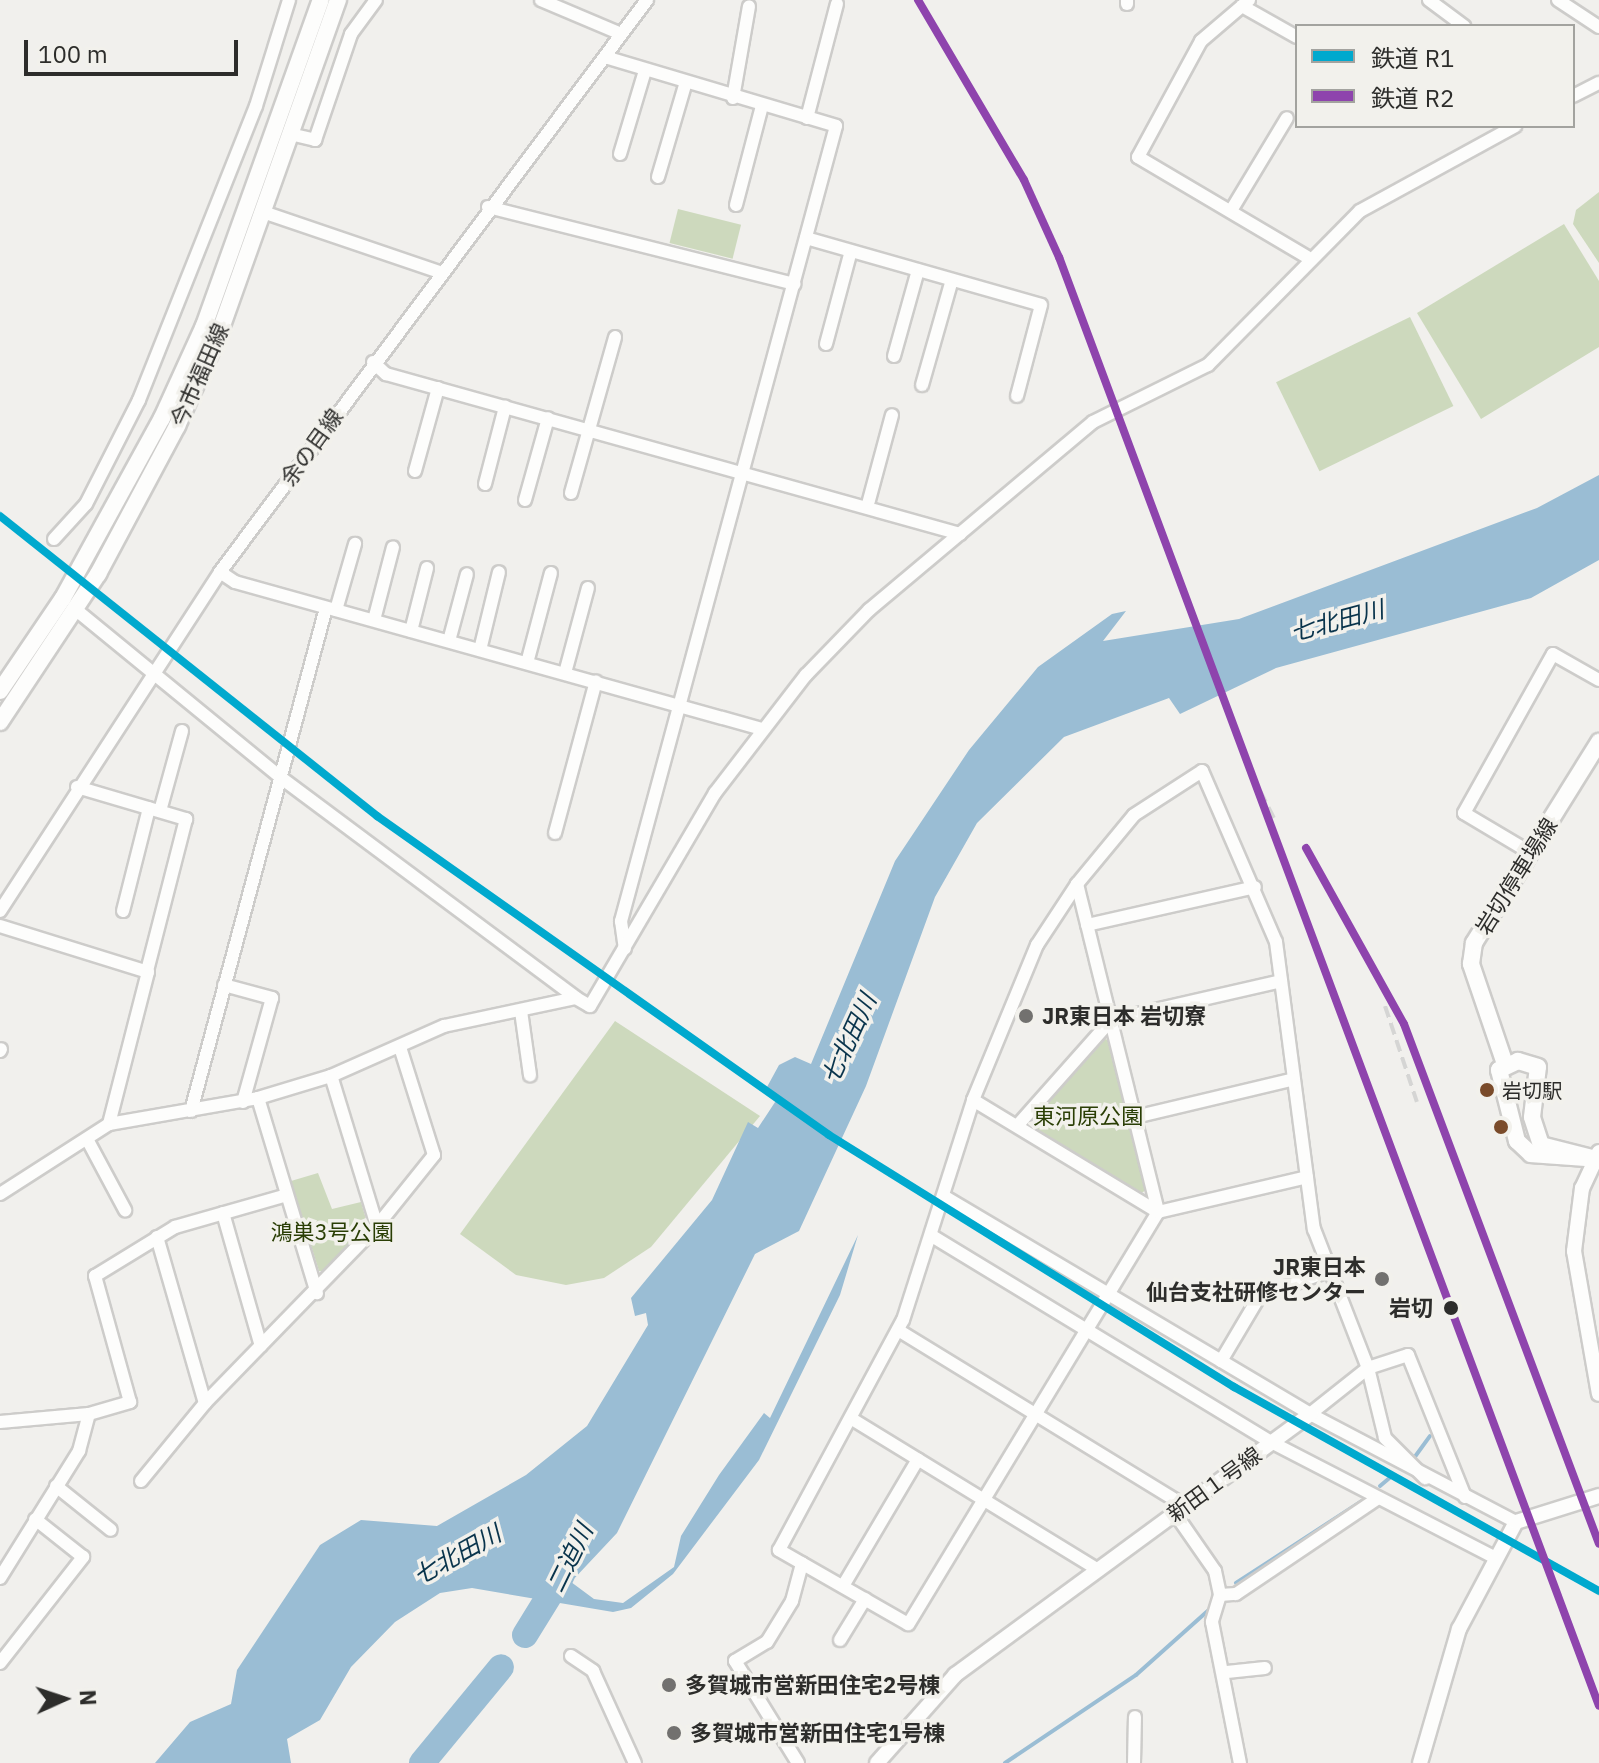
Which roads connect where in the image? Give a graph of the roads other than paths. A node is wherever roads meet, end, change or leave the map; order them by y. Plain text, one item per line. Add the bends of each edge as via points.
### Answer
1 (289, 0) edge
2 (321, 0) edge
3 (338, 0) edge
4 (376, 0) edge
5 (647, 0) edge
6 (1558, 0) edge
7 (547, 2) edge
8 (1245, 2) edge
9 (1437, 2) edge
10 (837, 4) dead end
11 (749, 6) dead end
12 (1462, 24) edge
13 (1599, 27) edge
14 (621, 34) junction
15 (1295, 36) edge
16 (610, 61) junction
17 (644, 74) junction
18 (1599, 83) edge
19 (685, 85) junction
20 (1575, 95) edge
21 (733, 98) junction
22 (762, 106) junction
23 (807, 118) junction
24 (1287, 118) dead end
25 (1489, 132) edge
26 (290, 134) junction
27 (620, 154) dead end
28 (658, 177) dead end
29 (736, 205) dead end
30 (496, 209) junction
31 (1232, 209) junction
32 (263, 212) junction
33 (806, 238) junction
34 (851, 251) junction
35 (1307, 257) junction
36 (918, 270) junction
37 (439, 272) junction
38 (952, 280) junction
39 (794, 284) junction
40 (615, 337) dead end
41 (826, 344) dead end
42 (894, 356) dead end
43 (379, 368) junction
44 (922, 385) dead end
45 (438, 388) junction
46 (1017, 396) dead end
47 (505, 407) junction
48 (892, 415) dead end
49 (548, 418) junction
50 (589, 430) junction
51 (415, 471) dead end
52 (744, 473) junction
53 (485, 484) dead end
54 (571, 493) dead end
55 (525, 500) dead end
56 (868, 504) junction
57 (960, 534) junction
58 (54, 539) dead end
59 (355, 544) dead end
60 (393, 547) dead end
61 (427, 568) dead end
62 (499, 572) dead end
63 (551, 573) dead end
64 (467, 574) dead end
65 (226, 576) junction
66 (588, 588) dead end
67 (75, 609) junction
68 (331, 609) junction
69 (374, 620) junction
70 (411, 631) junction
71 (449, 641) junction
72 (480, 650) junction
73 (527, 663) junction
74 (151, 671) junction
75 (565, 673) junction
76 (1599, 680) edge
77 (596, 681) junction
78 (0, 691) edge
79 (678, 704) junction
80 (0, 722) edge
81 (762, 729) junction
82 (182, 731) dead end
83 (1599, 742) edge
84 (280, 777) junction
85 (77, 787) junction
86 (154, 810) junction
87 (555, 833) dead end
88 (1531, 853) junction
89 (1077, 884) junction
90 (1255, 887) junction
91 (0, 911) edge
92 (123, 911) dead end
93 (1087, 925) junction
94 (0, 926) edge
95 (625, 949) junction
96 (147, 971) junction
97 (1281, 981) junction
98 (224, 985) junction
99 (576, 998) junction
100 (521, 1011) junction
101 (1111, 1020) junction
102 (400, 1047) junction
103 (1505, 1064) junction
104 (530, 1075) dead end
105 (331, 1076) junction
106 (1294, 1079) junction
107 (258, 1098) junction
108 (973, 1100) junction
109 (243, 1102) junction
110 (191, 1111) junction
111 (1135, 1117) junction
112 (109, 1124) junction
113 (1017, 1126) junction
114 (87, 1139) junction
115 (1598, 1157) edge
116 (1307, 1177) junction
117 (0, 1194) edge
118 (287, 1195) junction
119 (945, 1197) junction
120 (125, 1210) dead end
121 (1158, 1212) junction
122 (223, 1213) junction
123 (377, 1226) junction
124 (932, 1236) junction
125 (157, 1237) junction
126 (1331, 1270) junction
127 (317, 1293) junction
128 (1108, 1293) junction
129 (898, 1330) junction
130 (1086, 1330) junction
131 (261, 1346) junction
132 (1221, 1361) junction
133 (1368, 1368) junction
134 (1599, 1394) edge
135 (205, 1403) junction
136 (89, 1414) junction
137 (1310, 1414) junction
138 (1035, 1415) junction
139 (852, 1419) junction
140 (0, 1422) edge
141 (1271, 1442) junction
142 (918, 1459) junction
143 (1425, 1478) junction
144 (141, 1481) dead end
145 (56, 1486) junction
146 (1599, 1496) edge
147 (1465, 1497) junction
148 (985, 1499) junction
149 (1377, 1499) junction
150 (1179, 1508) junction
151 (35, 1519) junction
152 (1516, 1522) junction
153 (111, 1530) dead end
154 (1494, 1557) junction
155 (802, 1563) junction
156 (1098, 1570) junction
157 (0, 1578) edge
158 (843, 1586) junction
159 (1220, 1595) junction
160 (865, 1599) junction
161 (840, 1640) dead end
162 (571, 1656) dead end
163 (0, 1663) edge
164 (1265, 1668) dead end
165 (1227, 1672) junction
166 (1135, 1717) dead end
167 (635, 1763) edge
168 (798, 1763) edge
169 (877, 1763) edge
170 (1134, 1763) edge
171 (1240, 1763) edge
172 (1420, 1763) edge

1 - 58 street via 256,106 139,400 86,504
2 - 78 main road, 今市福田線 via 174,392 63,598
3 - 26 main road, 今市福田線
4 - 26 street via 351,34 315,140
5 - 14 street, 余の目線
6 - 13 street
7 - 14 street
8 - 15 street
8 - 31 street via 1193,53 1138,157
9 - 12 street
10 - 23 street
11 - 21 street
14 - 16 street, 余の目線
16 - 17 street
16 - 30 street, 余の目線
17 - 19 street
17 - 27 street
18 - 20 street
19 - 21 street
19 - 28 street
21 - 22 street
22 - 23 street
22 - 29 street
23 - 33 street via 836,126
24 - 31 street
25 - 35 street via 1389,190
26 - 32 main road, 今市福田線
30 - 37 street, 余の目線
30 - 39 street
31 - 35 street
32 - 37 street
32 - 67 main road, 今市福田線 via 177,426
33 - 34 street
33 - 39 street
34 - 36 street
34 - 41 street
35 - 57 street via 1208,365 1093,422
36 - 38 street
36 - 42 street
37 - 43 street, 余の目線
38 - 44 street
38 - 46 street via 1041,305
39 - 52 street
40 - 50 street
43 - 45 street
43 - 65 street, 余の目線
45 - 47 street
45 - 51 street
47 - 49 street
47 - 53 street
48 - 56 street
49 - 50 street
49 - 55 street
50 - 52 street
50 - 54 street
52 - 56 street
52 - 79 street
56 - 57 street
57 - 81 street via 869,610
59 - 68 street
60 - 69 street
61 - 70 street
62 - 72 street
63 - 73 street
64 - 71 street
65 - 68 street
65 - 74 street, 余の目線
66 - 75 street
67 - 74 street
67 - 80 main road, 今市福田線
68 - 69 street
68 - 84 street
69 - 70 street
70 - 71 street
71 - 72 street
72 - 73 street
73 - 75 street
74 - 84 street
74 - 85 street, 余の目線
75 - 77 street
76 - 88 street via 1553,654 1464,813
77 - 79 street
77 - 87 street
79 - 81 street
79 - 95 street via 621,921
81 - 95 street via 715,793
82 - 86 street
83 - 88 main road, 岩切停車場線
84 - 98 street
84 - 99 street
85 - 86 street
85 - 91 street, 余の目線
86 - 92 street
86 - 96 street via 186,819
88 - 103 main road, 岩切停車場線 via 1474,943 1471,964
89 - 90 street via 1134,815 1202,771
89 - 93 street
89 - 108 street via 1037,945
90 - 93 street
90 - 97 street via 1276,942
93 - 101 street
94 - 96 street
95 - 99 street via 590,1006
96 - 112 street
97 - 101 street
97 - 106 street
98 - 109 street via 272,998
98 - 110 street
99 - 100 street
100 - 102 street via 444,1026
100 - 104 street
101 - 111 street
101 - 113 street
102 - 105 street
102 - 123 street via 434,1155
103 - 115 main road via 1498,1091 1517,1141 1531,1154
103 - 115 main road via 1538,1067 1532,1117 1541,1145
105 - 107 street
105 - 123 street
106 - 111 street
106 - 116 street
107 - 109 street
107 - 118 street
108 - 113 street
108 - 119 street
109 - 110 street
110 - 112 street
111 - 121 street
112 - 114 street
113 - 121 street
114 - 117 street
114 - 120 street
115 - 134 street via 1582,1188 1574,1251
116 - 121 street
116 - 126 street via 1314,1229
118 - 122 street
118 - 127 street
119 - 124 street
119 - 128 street
121 - 128 street
122 - 125 street
122 - 131 street
123 - 127 street
124 - 129 street
124 - 130 street
125 - 135 street
125 - 136 street via 95,1276 130,1402
126 - 132 street via 1259,1297
126 - 133 street
127 - 131 street
128 - 130 street
128 - 132 street
129 - 138 street
129 - 139 street
130 - 138 street
130 - 141 street
131 - 135 street
132 - 137 street
133 - 137 street, 新田１号線
133 - 143 street via 1385,1438
133 - 147 street via 1408,1355
135 - 144 street
136 - 140 street
136 - 145 street via 79,1451
137 - 141 street, 新田１号線
137 - 143 street
138 - 148 street
138 - 150 street
139 - 142 street
139 - 155 street via 779,1550
141 - 149 street
141 - 150 street, 新田１号線
142 - 148 street
142 - 158 street
143 - 147 street
145 - 151 street
145 - 153 street
146 - 152 street
147 - 152 street
148 - 156 street
148 - 160 street via 908,1624
149 - 154 street
149 - 159 street via 1236,1594
150 - 156 street, 新田１号線
150 - 159 street via 1215,1571
151 - 157 street
151 - 163 street via 83,1557
152 - 154 street
154 - 172 street via 1459,1629
155 - 158 street
155 - 168 street via 792,1601 767,1642 735,1661
156 - 169 street, 新田１号線 via 955,1675
158 - 160 street
159 - 165 street via 1212,1622
160 - 161 street
162 - 167 street via 593,1671
164 - 165 street
165 - 171 street
166 - 170 street

